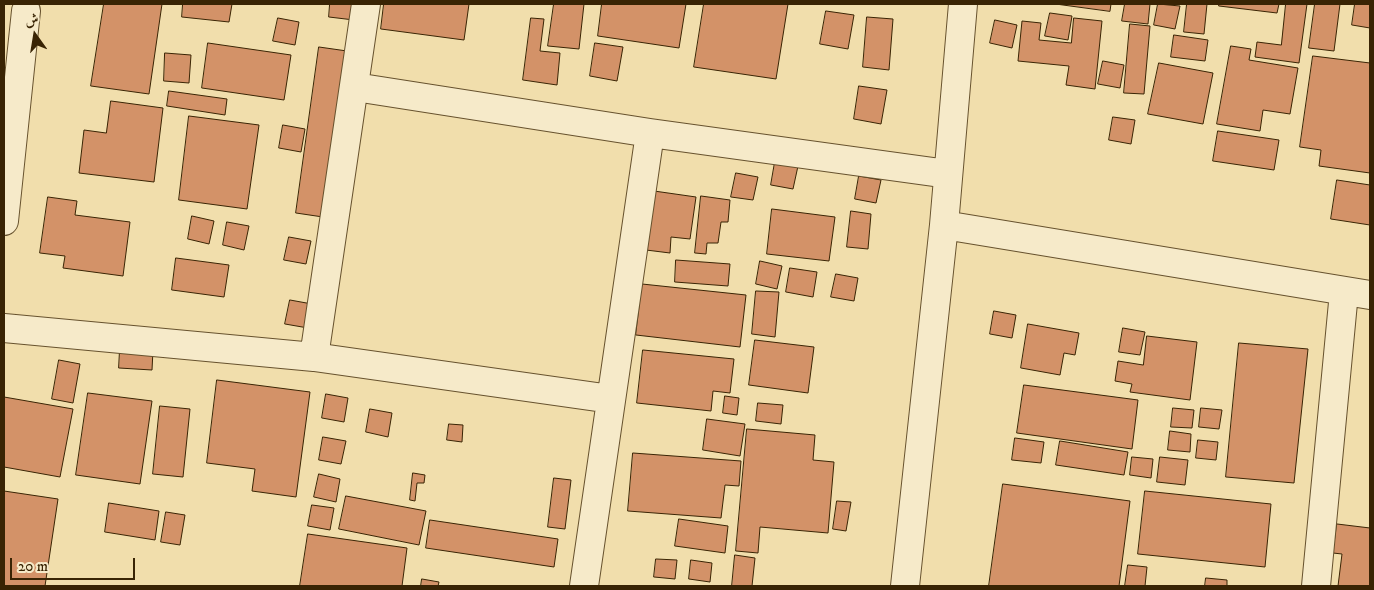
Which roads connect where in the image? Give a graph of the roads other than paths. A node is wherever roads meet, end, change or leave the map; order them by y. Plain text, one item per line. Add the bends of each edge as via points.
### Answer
1 (366, 4) edge
2 (963, 4) edge
3 (19, 7) edge
4 (355, 87) junction
5 (650, 132) junction
6 (948, 174) junction
7 (4, 221) edge
8 (944, 225) junction
9 (1344, 292) junction
10 (1370, 295) edge
11 (4, 328) edge
12 (314, 356) junction
13 (611, 398) junction
14 (584, 586) edge
15 (905, 586) edge
16 (1316, 586) edge

1 - 4 street
2 - 6 street
3 - 7 street
4 - 5 street
4 - 12 street
5 - 6 street
5 - 13 street
6 - 8 street
8 - 9 street
8 - 15 street
9 - 10 street
9 - 16 street
11 - 12 street
12 - 13 street
13 - 14 street

